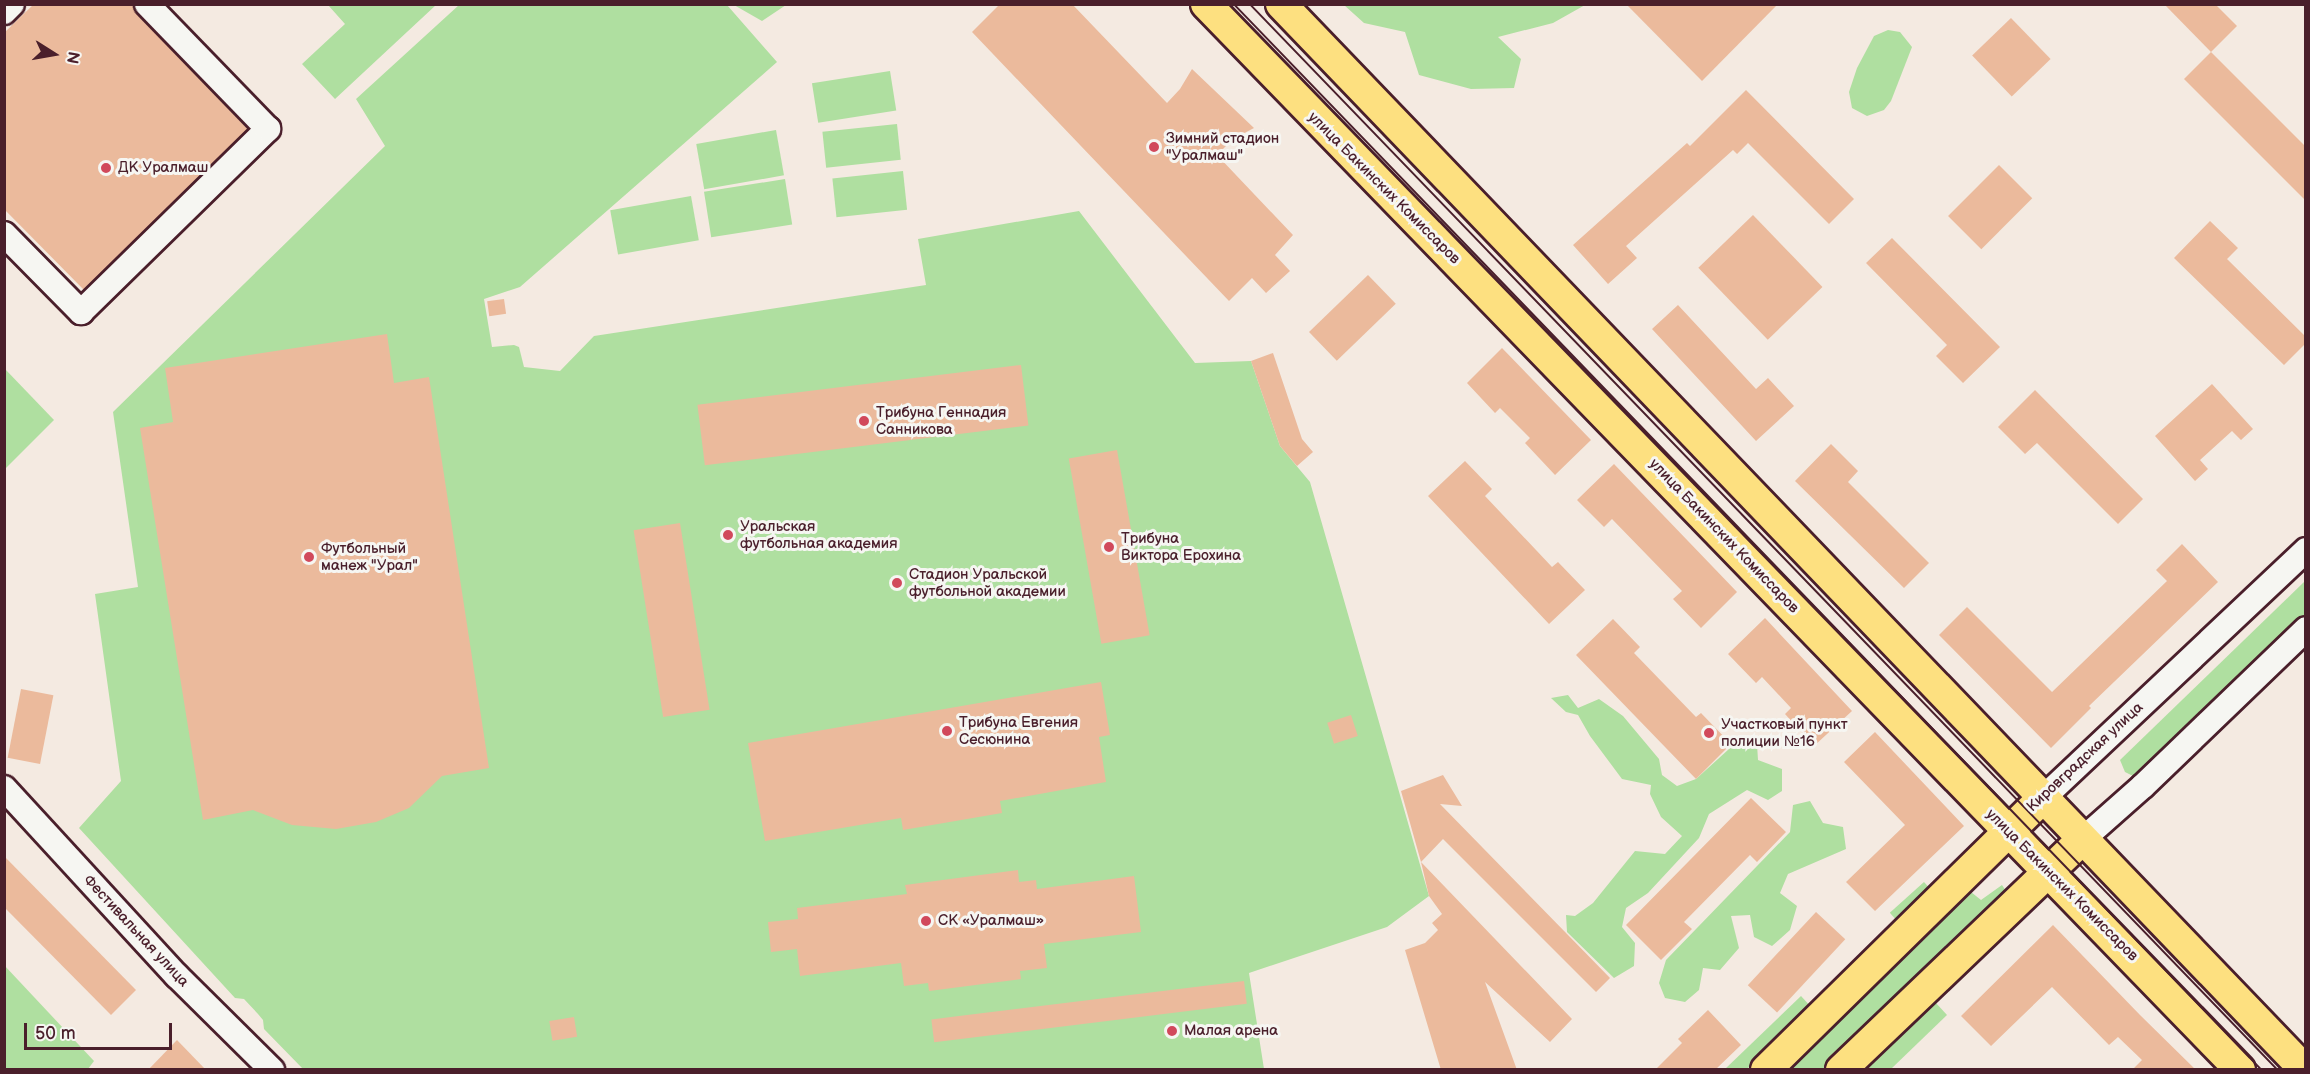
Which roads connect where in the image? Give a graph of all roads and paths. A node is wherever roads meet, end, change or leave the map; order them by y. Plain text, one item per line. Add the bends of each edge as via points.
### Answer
1 (12, 4) edge
2 (147, 4) edge
3 (1206, 4) edge
4 (1281, 4) edge
5 (4, 12) edge
6 (4, 234) edge
7 (2306, 550) edge
8 (2306, 629) edge
9 (4, 788) edge
10 (2042, 799) junction
11 (2008, 830) junction
12 (2082, 840) junction
13 (2047, 871) junction
14 (272, 1070) edge
15 (1766, 1070) edge
16 (1841, 1070) edge
17 (2240, 1070) edge
18 (2305, 1070) edge

1 - 5 street
2 - 6 street via 268,129 84,316
3 - 11 main road, улица Бакинских Комиссаров
4 - 10 main road
7 - 10 street, Кировградская улица
8 - 12 street
9 - 14 street, Фестивальная улица via 177,976
10 - 11 main road, Кировградская улица
10 - 12 main road
11 - 13 main road, улица Бакинских Комиссаров
11 - 15 main road, Кировградская улица
12 - 13 main road
12 - 18 main road
13 - 16 main road
13 - 17 main road, улица Бакинских Комиссаров

